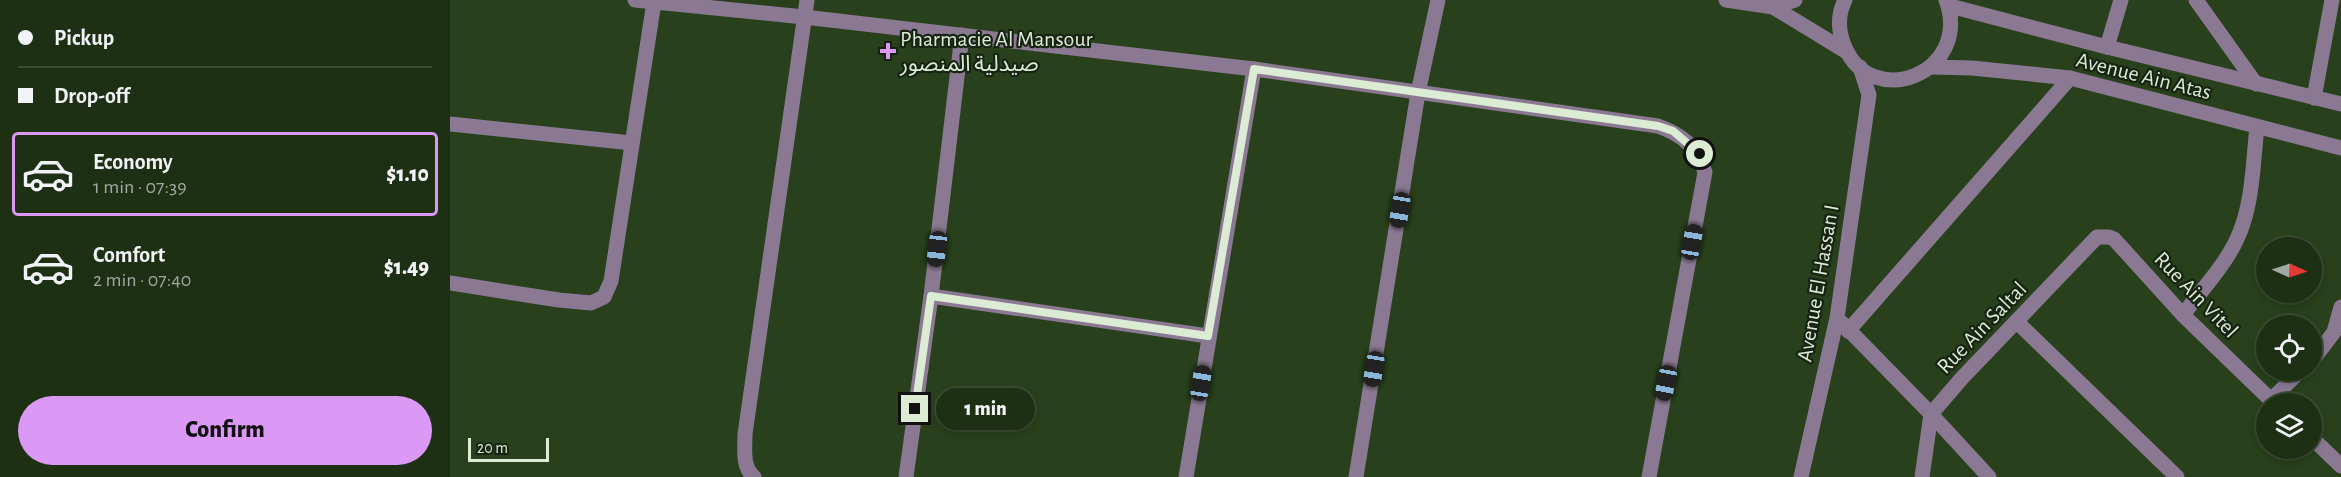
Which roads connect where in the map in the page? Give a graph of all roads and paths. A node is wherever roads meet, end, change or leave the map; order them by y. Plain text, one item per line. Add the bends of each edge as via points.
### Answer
1 (635, 0) edge
2 (807, 0) edge
3 (1438, 0) edge
4 (1725, 0) edge
5 (1795, 0) edge
6 (1845, 0) edge
7 (2121, 0) edge
8 (2196, 0) edge
9 (2332, 0) edge
10 (654, 2) junction
11 (1773, 7) junction
12 (1949, 7) edge
13 (804, 17) junction
14 (962, 35) junction
15 (2107, 47) junction
16 (1847, 52) junction
17 (1860, 67) junction
18 (1932, 67) junction
19 (1254, 69) junction
20 (1915, 77) junction
21 (2070, 78) junction
22 (2256, 84) junction
23 (1418, 93) junction
24 (1869, 95) junction
25 (2314, 98) junction
26 (2341, 104) edge
27 (450, 123) edge
28 (2257, 127) junction
29 (632, 143) junction
30 (2341, 148) edge
31 (2114, 239) joint
32 (450, 283) edge
33 (931, 296) junction
34 (2341, 307) edge
35 (2183, 315) junction
36 (1837, 318) junction
37 (2017, 322) junction
38 (1848, 331) junction
39 (1208, 336) junction
40 (2322, 348) edge
41 (2291, 381) edge
42 (2264, 393) edge
43 (2281, 393) edge
44 (1931, 414) junction
45 (2322, 448) edge
46 (2341, 466) edge
47 (754, 477) edge
48 (906, 477) edge
49 (1186, 477) edge
50 (1356, 477) edge
51 (1649, 477) edge
52 (1801, 477) edge
53 (1922, 477) edge
54 (1989, 477) edge
55 (2177, 477) edge

1 - 10 street
2 - 13 street
3 - 23 street
4 - 11 street
5 - 11 street
6 - 16 street via 1839,22
7 - 15 street
8 - 22 street
9 - 25 street
10 - 13 street
10 - 29 street
11 - 16 street
12 - 15 street, Avenue Ain Atas
12 - 18 street via 1951,33 1944,52
13 - 14 street
13 - 47 street via 744,434 745,462
14 - 19 street
14 - 33 street
15 - 22 street, Avenue Ain Atas
16 - 17 street
17 - 20 street via 1877,77
17 - 24 street
18 - 20 street
18 - 21 street, Avenue Ain Atas
19 - 23 street
19 - 39 street
20 - 24 street
21 - 28 street, Avenue Ain Atas
21 - 38 street
22 - 25 street, Avenue Ain Atas
23 - 50 street
23 - 51 street via 1658,126 1673,131 1700,154 1705,172
24 - 36 street, Avenue El Hassan I
25 - 26 street, Avenue Ain Atas
27 - 29 street
28 - 30 street, Avenue Ain Atas
28 - 35 street via 2247,210 2240,232 2229,254
29 - 32 street via 611,281 604,297 591,303
31 - 35 street, Rue Ain Vitel
31 - 37 street, Rue Ain Saltal via 2097,237
33 - 39 street
33 - 48 street
34 - 40 street via 2334,332
35 - 42 street, Rue Ain Vitel
36 - 38 street
36 - 52 street, Avenue El Hassan I
37 - 44 street, Rue Ain Saltal
37 - 55 street
38 - 44 street
39 - 49 street
41 - 43 street
44 - 53 street
44 - 54 street
45 - 46 street

